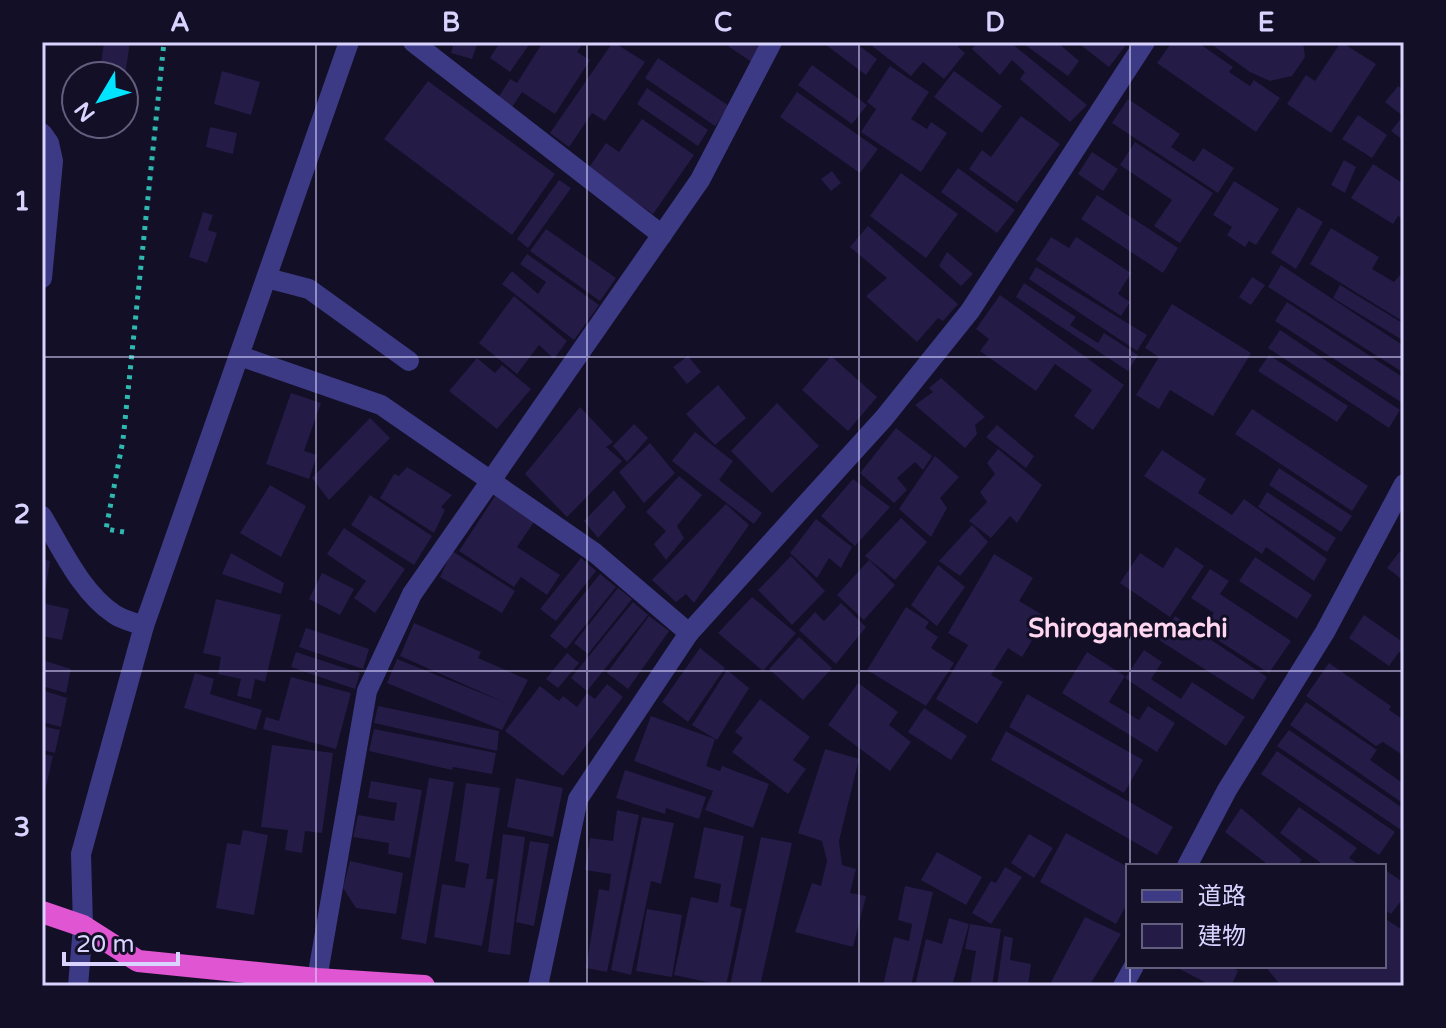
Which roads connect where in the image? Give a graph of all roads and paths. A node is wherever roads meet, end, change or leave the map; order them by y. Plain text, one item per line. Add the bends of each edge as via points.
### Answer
1 (164, 42) edge
2 (349, 42) edge
3 (413, 42) edge
4 (772, 42) edge
5 (1145, 42) edge
6 (42, 133) edge
7 (662, 235) junction
8 (42, 278) edge
9 (267, 278) junction
10 (240, 356) junction
11 (409, 361) dead end
12 (489, 480) junction
13 (1404, 484) edge
14 (42, 516) edge
15 (124, 532) dead end
16 (144, 626) junction
17 (689, 633) junction
18 (1188, 864) edge
19 (42, 912) edge
20 (83, 926) junction
21 (1133, 968) edge
22 (317, 979) junction
23 (78, 986) edge
24 (424, 986) edge
25 (538, 986) edge
26 (1123, 986) edge

1 - 15 path via 123,440 106,529
2 - 9 street
3 - 7 street
4 - 7 street via 700,180
5 - 17 street via 970,311 884,418
6 - 8 street via 53,161
7 - 12 street
9 - 10 street
9 - 11 street via 309,289
10 - 12 street via 381,405
10 - 16 street
12 - 17 street via 595,553
12 - 22 street via 412,594 367,691
13 - 18 street via 1325,632 1227,790
14 - 16 street via 99,601 115,615
16 - 20 street via 81,854
17 - 25 street via 578,799
19 - 20 highway
20 - 22 highway via 138,961
20 - 23 street
21 - 26 street
22 - 24 highway

